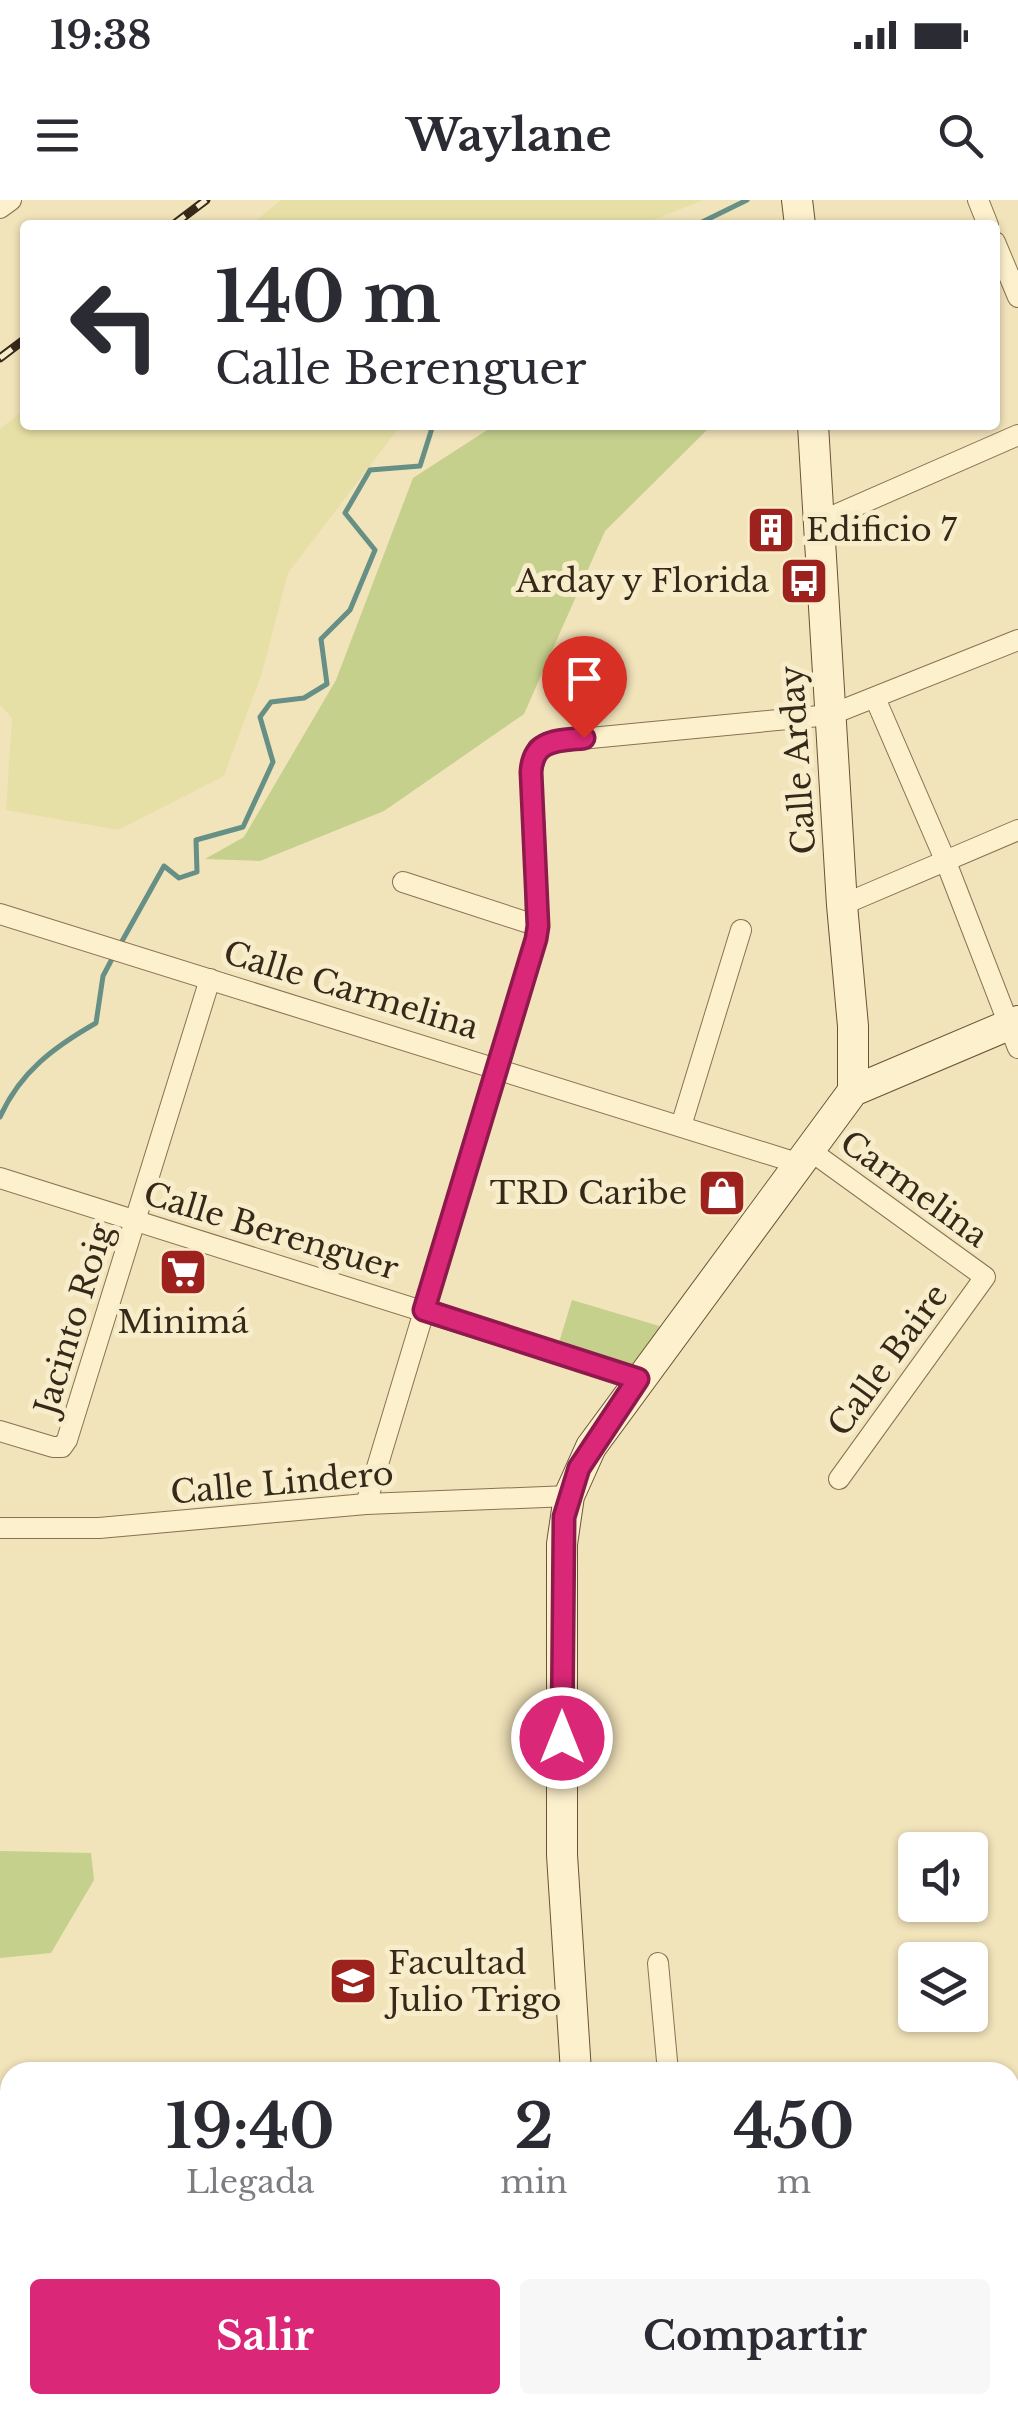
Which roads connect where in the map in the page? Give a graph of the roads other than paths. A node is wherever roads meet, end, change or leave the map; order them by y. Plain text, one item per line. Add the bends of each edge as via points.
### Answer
1 (11, 200) edge
2 (0, 208) edge
3 (1002, 249) edge
4 (1018, 297) edge
5 (813, 430) edge
6 (1018, 435) edge
7 (817, 523) junction
8 (1018, 640) edge
9 (875, 698) junction
10 (830, 715) junction
11 (1018, 830) edge
12 (946, 862) junction
13 (403, 882) dead end
14 (842, 905) junction
15 (0, 914) edge
16 (538, 926) junction
17 (741, 930) dead end
18 (210, 978) junction
19 (1015, 1031) edge
20 (500, 1068) junction
21 (854, 1091) junction
22 (681, 1126) junction
23 (802, 1156) junction
24 (0, 1178) edge
25 (136, 1220) junction
26 (985, 1277) joint
27 (424, 1310) junction
28 (638, 1379) junction
29 (0, 1431) edge
30 (838, 1479) dead end
31 (570, 1496) junction
32 (366, 1504) junction
33 (0, 1528) edge
34 (658, 1963) dead end
35 (575, 2062) edge
36 (667, 2062) edge

1 - 2 street
3 - 4 street
5 - 7 street, Calle Arday
6 - 7 street
7 - 10 street, Calle Arday
8 - 9 street
9 - 10 street
9 - 12 street
10 - 14 street, Calle Arday
10 - 16 street via 538,748 531,772
11 - 12 street
12 - 14 street
12 - 19 street
13 - 16 street
14 - 21 street, Calle Arday
15 - 18 street, Calle Carmelina
16 - 20 street
17 - 22 street
18 - 20 street, Calle Carmelina
18 - 25 street, Jacinto Roig
19 - 21 street
20 - 22 street, Calle Carmelina
20 - 27 street
21 - 23 street
22 - 23 street, Calle Carmelina
23 - 26 street, Carmelina
23 - 28 street
24 - 25 street, Calle Berenguer
25 - 27 street, Calle Berenguer
25 - 29 street, Jacinto Roig via 68,1440 62,1446
26 - 30 street, Calle Baire
27 - 28 street, Calle Berenguer
27 - 32 street
28 - 31 street via 590,1447
31 - 32 street, Calle Lindero
31 - 35 street via 562,1544 562,1854
32 - 33 street, Calle Lindero via 99,1528
34 - 36 street

